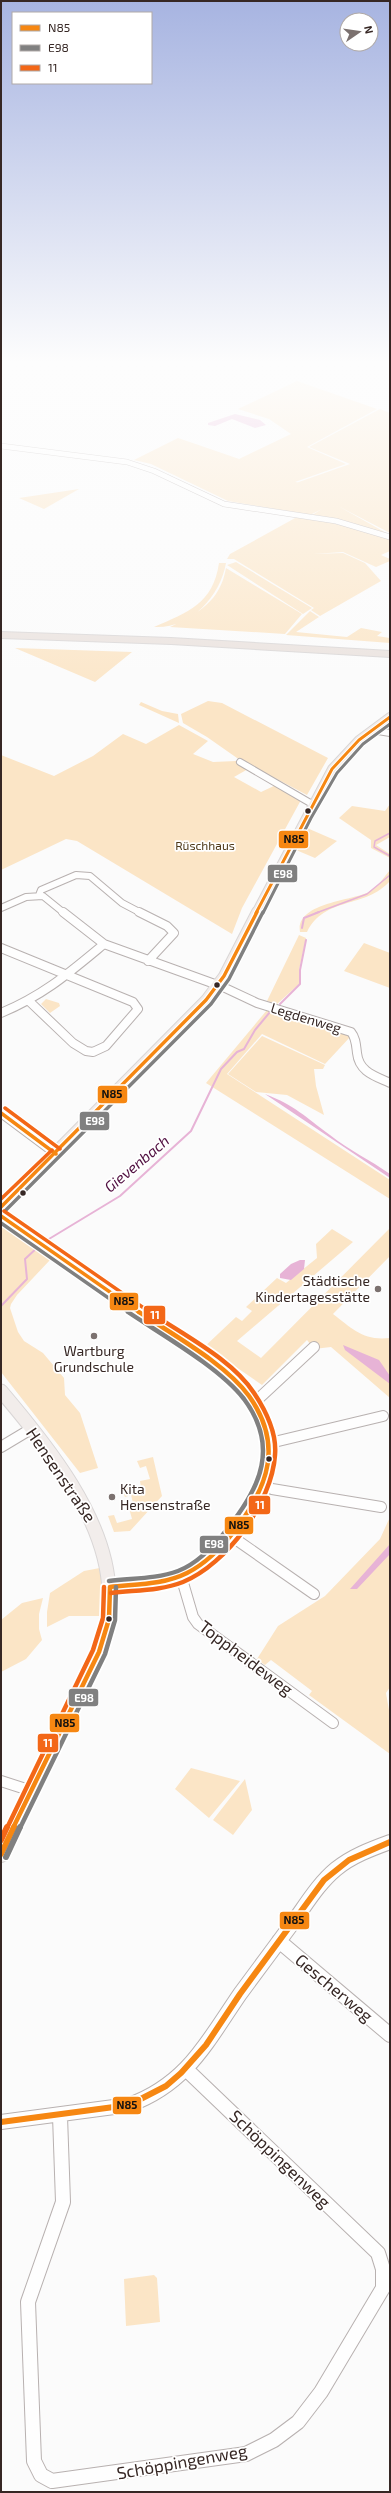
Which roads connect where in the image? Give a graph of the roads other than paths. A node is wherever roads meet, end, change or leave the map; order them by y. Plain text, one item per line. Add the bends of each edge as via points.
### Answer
1 (166, 477) edge
2 (390, 537) edge
3 (1, 630) edge
4 (1, 635) edge
5 (390, 649) edge
6 (390, 654) edge
7 (390, 717) edge
8 (372, 730) junction
9 (390, 733) edge
10 (240, 762) dead end
11 (312, 804) junction
12 (39, 895) junction
13 (1, 908) edge
14 (104, 944) junction
15 (1, 948) edge
16 (148, 960) junction
17 (67, 974) junction
18 (218, 985) junction
19 (29, 1001) junction
20 (1, 1014) edge
21 (390, 1084) edge
22 (1, 1113) edge
23 (56, 1154) junction
24 (1, 1207) edge
25 (1, 1216) edge
26 (314, 1347) dead end
27 (1, 1391) edge
28 (256, 1401) junction
29 (383, 1416) dead end
30 (31, 1429) junction
31 (270, 1443) junction
32 (1, 1447) edge
33 (265, 1485) junction
34 (381, 1507) dead end
35 (231, 1536) junction
36 (181, 1576) junction
37 (110, 1586) junction
38 (314, 1594) dead end
39 (333, 1723) dead end
40 (1, 1781) edge
41 (32, 1792) junction
42 (390, 1842) edge
43 (1, 1854) edge
44 (279, 1941) junction
45 (390, 2035) edge
46 (188, 2071) junction
47 (60, 2116) junction
48 (1, 2122) edge

1 - 2 street via 224,504 336,521
3 - 5 highway via 172,636
4 - 6 highway via 172,641
7 - 8 main road
8 - 9 street
8 - 11 main road via 338,760
10 - 11 street
11 - 18 main road
12 - 13 street via 26,897
12 - 14 street, Legdenweg via 47,898
12 - 16 street via 41,890 76,875 90,876 122,903 167,926 174,933
14 - 16 street, Legdenweg
14 - 17 street
15 - 17 street
16 - 18 street, Legdenweg
17 - 19 street
17 - 19 street via 137,1005 138,1011 106,1046 93,1052 79,1047
18 - 21 street, Legdenweg via 280,1010 351,1032 356,1039 360,1066
18 - 23 main road via 186,1023
19 - 20 street
22 - 23 street
23 - 24 main road
25 - 28 street via 232,1376
26 - 28 street
27 - 30 main road, Hensenstraße
28 - 31 street via 264,1418
29 - 31 street
30 - 32 street
30 - 37 main road, Hensenstraße via 73,1488 94,1523 105,1555
31 - 33 street
33 - 34 street via 272,1489
33 - 35 street
35 - 36 street via 208,1559
35 - 38 street
36 - 37 street
36 - 39 street, Toppheideweg via 193,1617 198,1624
37 - 41 main road, Hensenstraße via 108,1619 99,1652
40 - 41 street
41 - 43 main road, Hensenstraße
42 - 44 street via 335,1869
44 - 45 street, Gescherweg
44 - 46 street
46 - 47 street via 162,2092 140,2102
46 - 47 street, Schöppingenweg via 378,2253 383,2269 383,2288 321,2392 298,2422 274,2440 246,2454 52,2481 41,2475 34,2461 28,2302 63,2202
47 - 48 street

